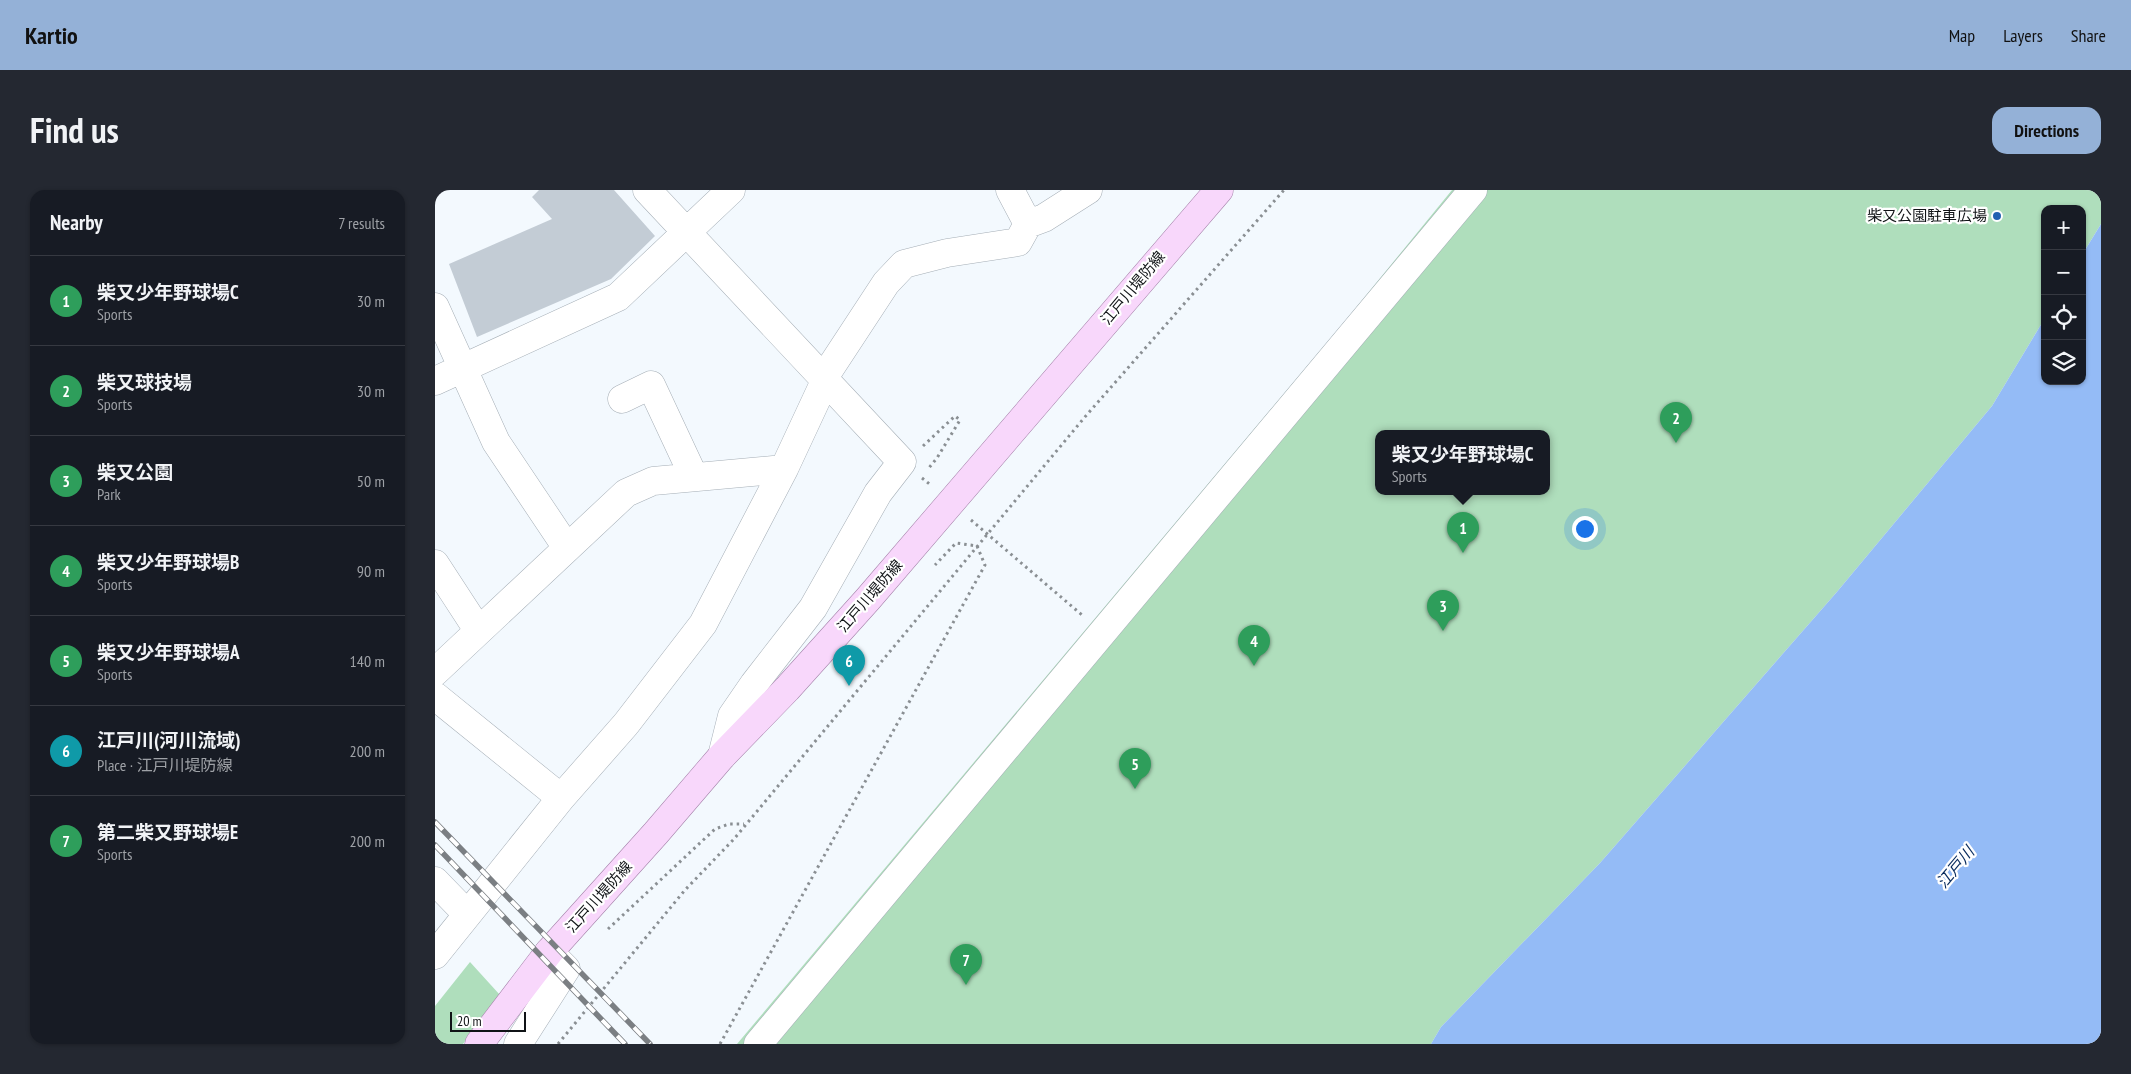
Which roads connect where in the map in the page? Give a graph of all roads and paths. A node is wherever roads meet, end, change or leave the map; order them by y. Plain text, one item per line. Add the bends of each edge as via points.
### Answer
1 (647, 190) edge
2 (731, 190) edge
3 (1010, 190) edge
4 (1088, 190) edge
5 (1219, 190) edge
6 (1283, 190) edge
7 (1473, 190) edge
8 (1028, 224) junction
9 (685, 232) junction
10 (435, 307) edge
11 (462, 368) junction
12 (824, 380) junction
13 (435, 381) edge
14 (622, 399) dead end
15 (784, 469) junction
16 (694, 477) junction
17 (977, 526) dead end
18 (987, 534) junction
19 (977, 546) junction
20 (567, 548) junction
21 (435, 564) edge
22 (1076, 611) dead end
23 (478, 630) junction
24 (435, 672) edge
25 (435, 696) edge
26 (722, 756) junction
27 (561, 798) junction
28 (745, 824) junction
29 (435, 881) edge
30 (467, 914) junction
31 (603, 933) dead end
32 (549, 952) junction
33 (435, 956) edge
34 (479, 1044) edge
35 (517, 1044) edge
36 (558, 1044) edge
37 (720, 1044) edge
38 (758, 1044) edge

1 - 9 street
2 - 9 street
3 - 8 street
4 - 8 street via 1044,218
5 - 26 main road, 江戸川堤防線 via 868,599
6 - 18 path
7 - 38 street
8 - 12 street via 1018,242 905,264 886,283
9 - 11 street via 618,297
9 - 12 street
10 - 11 street
11 - 13 street
11 - 20 street via 496,442
12 - 15 street
12 - 26 street via 902,462 878,493 813,608 732,716
14 - 16 street via 651,385
15 - 16 street
15 - 27 street via 703,624 626,724
16 - 20 street via 653,481 626,493
17 - 18 path
18 - 19 path
18 - 22 path
19 - 28 path
19 - 37 path via 985,565
20 - 23 street
21 - 23 street
23 - 24 street
25 - 27 street
26 - 32 main road, 江戸川堤防線
27 - 30 street
28 - 31 path via 729,824 715,829
28 - 36 path via 685,890
29 - 30 street
30 - 33 street
32 - 34 main road, 江戸川堤防線
32 - 35 street via 566,969

